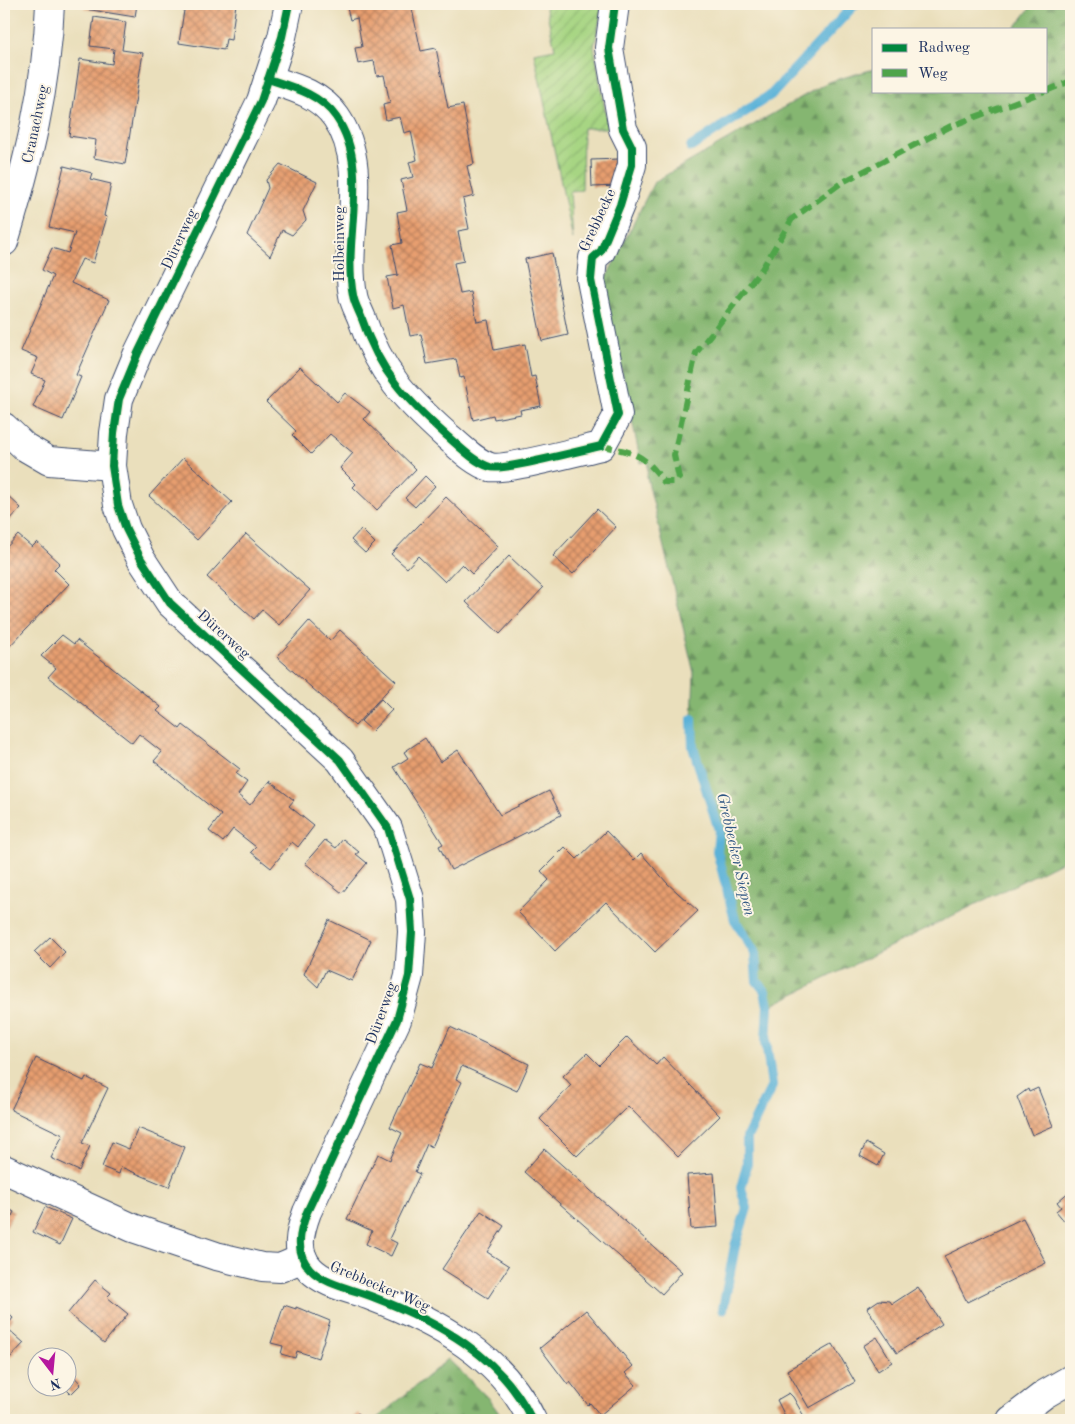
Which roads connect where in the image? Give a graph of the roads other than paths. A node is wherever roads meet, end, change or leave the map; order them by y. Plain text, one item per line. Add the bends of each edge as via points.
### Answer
1 (50, 4) edge
2 (290, 4) edge
3 (615, 4) edge
4 (268, 79) junction
5 (4, 242) edge
6 (4, 427) edge
7 (601, 446) joint
8 (112, 466) junction
9 (4, 1169) edge
10 (303, 1258) junction
11 (1071, 1380) edge
12 (532, 1420) edge
13 (1011, 1420) edge

1 - 5 street, Cranachweg via 43,91 24,177
2 - 4 street, Dürerweg
3 - 7 street, Grebbecke via 609,48 623,129 632,147 632,165 620,206 591,268 618,414
4 - 7 street, Holbeinweg via 306,92 324,103 336,117 349,144 354,176 353,294 369,340 385,370 410,403 469,455 491,467
4 - 8 street, Dürerweg via 119,399
6 - 8 street via 25,447 49,461
8 - 10 street, Dürerweg via 118,505 126,529 170,603 340,760 388,828 410,899 409,976 397,1020 308,1212 299,1235
9 - 10 street via 133,1228 216,1256 280,1268
10 - 12 street, Grebbecker Weg via 312,1271 327,1280 408,1311 466,1345 491,1364 511,1387
11 - 13 street

